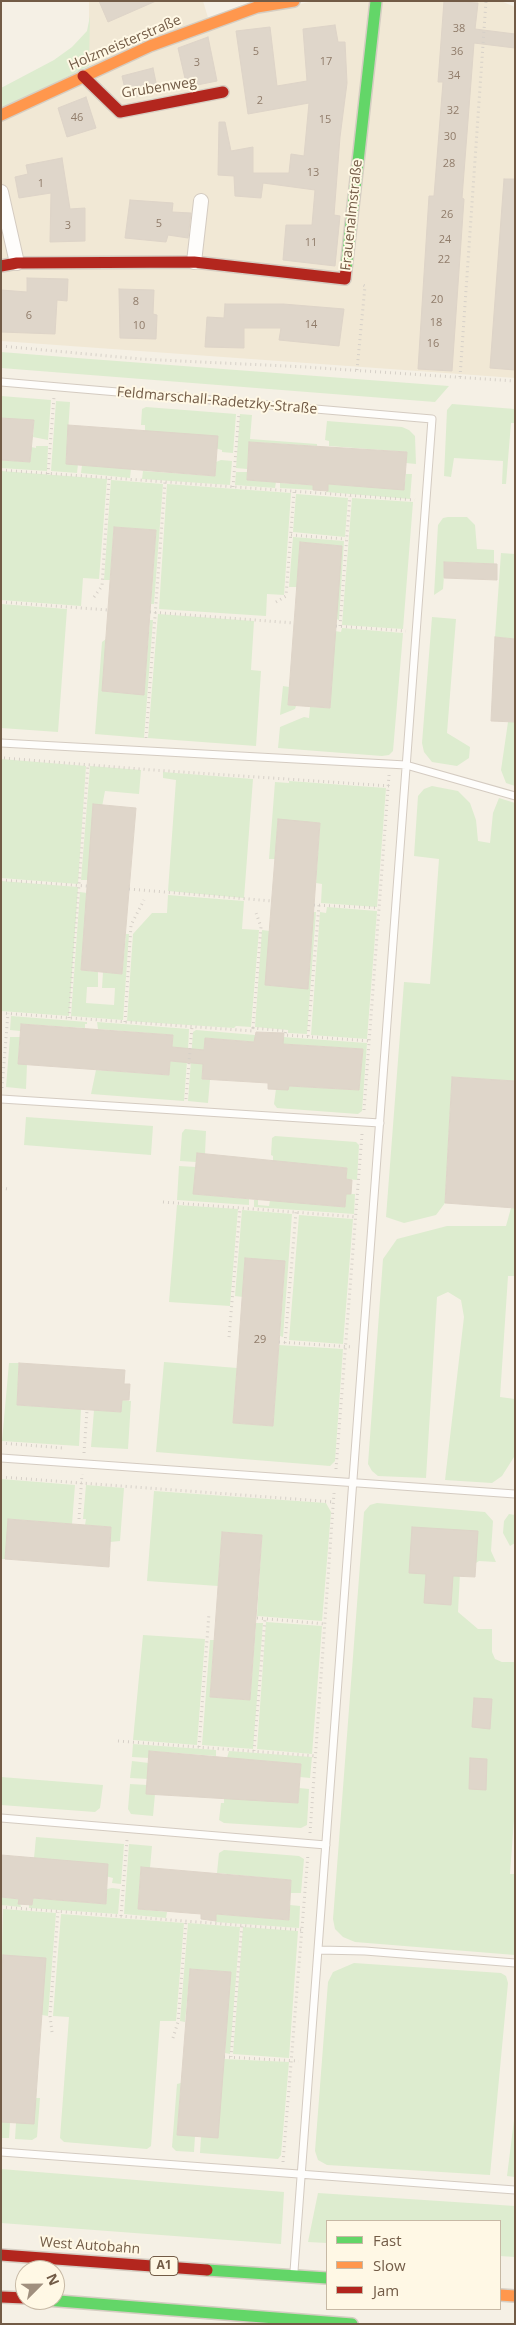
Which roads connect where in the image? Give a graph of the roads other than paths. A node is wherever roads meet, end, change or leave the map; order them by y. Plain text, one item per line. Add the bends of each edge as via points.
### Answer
1 (294, 1) edge
2 (376, 1) edge
3 (83, 76) junction
4 (223, 92) dead end
5 (1, 116) edge
6 (1, 192) edge
7 (201, 201) dead end
8 (194, 262) junction
9 (17, 263) junction
10 (1, 266) edge
11 (1, 382) edge
12 (1, 743) edge
13 (406, 766) junction
14 (515, 796) edge
15 (1, 1099) edge
16 (380, 1123) junction
17 (1, 1458) edge
18 (353, 1482) junction
19 (515, 1494) edge
20 (1, 1818) edge
21 (326, 1845) junction
22 (318, 1950) junction
23 (515, 1963) edge
24 (1, 2152) edge
25 (301, 2175) junction
26 (515, 2190) edge
27 (1, 2255) edge
28 (294, 2275) junction
29 (326, 2278) edge
30 (501, 2295) edge
31 (515, 2296) edge
32 (1, 2297) edge
33 (15, 2298) edge
34 (65, 2301) edge
35 (352, 2324) edge

1 - 3 main road, Holzmeisterstraße via 257,7 150,46
2 - 8 main road, Frauenalmstraße via 345,279
3 - 4 main road, Grubenweg via 120,112
3 - 5 main road, Holzmeisterstraße
6 - 9 street
7 - 8 street
8 - 9 main road, Frauenalmstraße
9 - 10 main road, Frauenalmstraße
11 - 13 lane, Feldmarschall-Radetzky-Straße via 432,419
12 - 13 lane
13 - 14 lane
13 - 16 lane
15 - 16 lane
16 - 18 lane
17 - 18 lane
18 - 19 lane
18 - 21 lane
20 - 21 lane
21 - 22 lane
22 - 23 lane
22 - 25 lane
24 - 25 lane
25 - 26 lane
25 - 28 lane
27 - 28 main road, West Autobahn / A1
28 - 29 main road, West Autobahn / A1
30 - 31 main road
32 - 33 main road
34 - 35 main road

